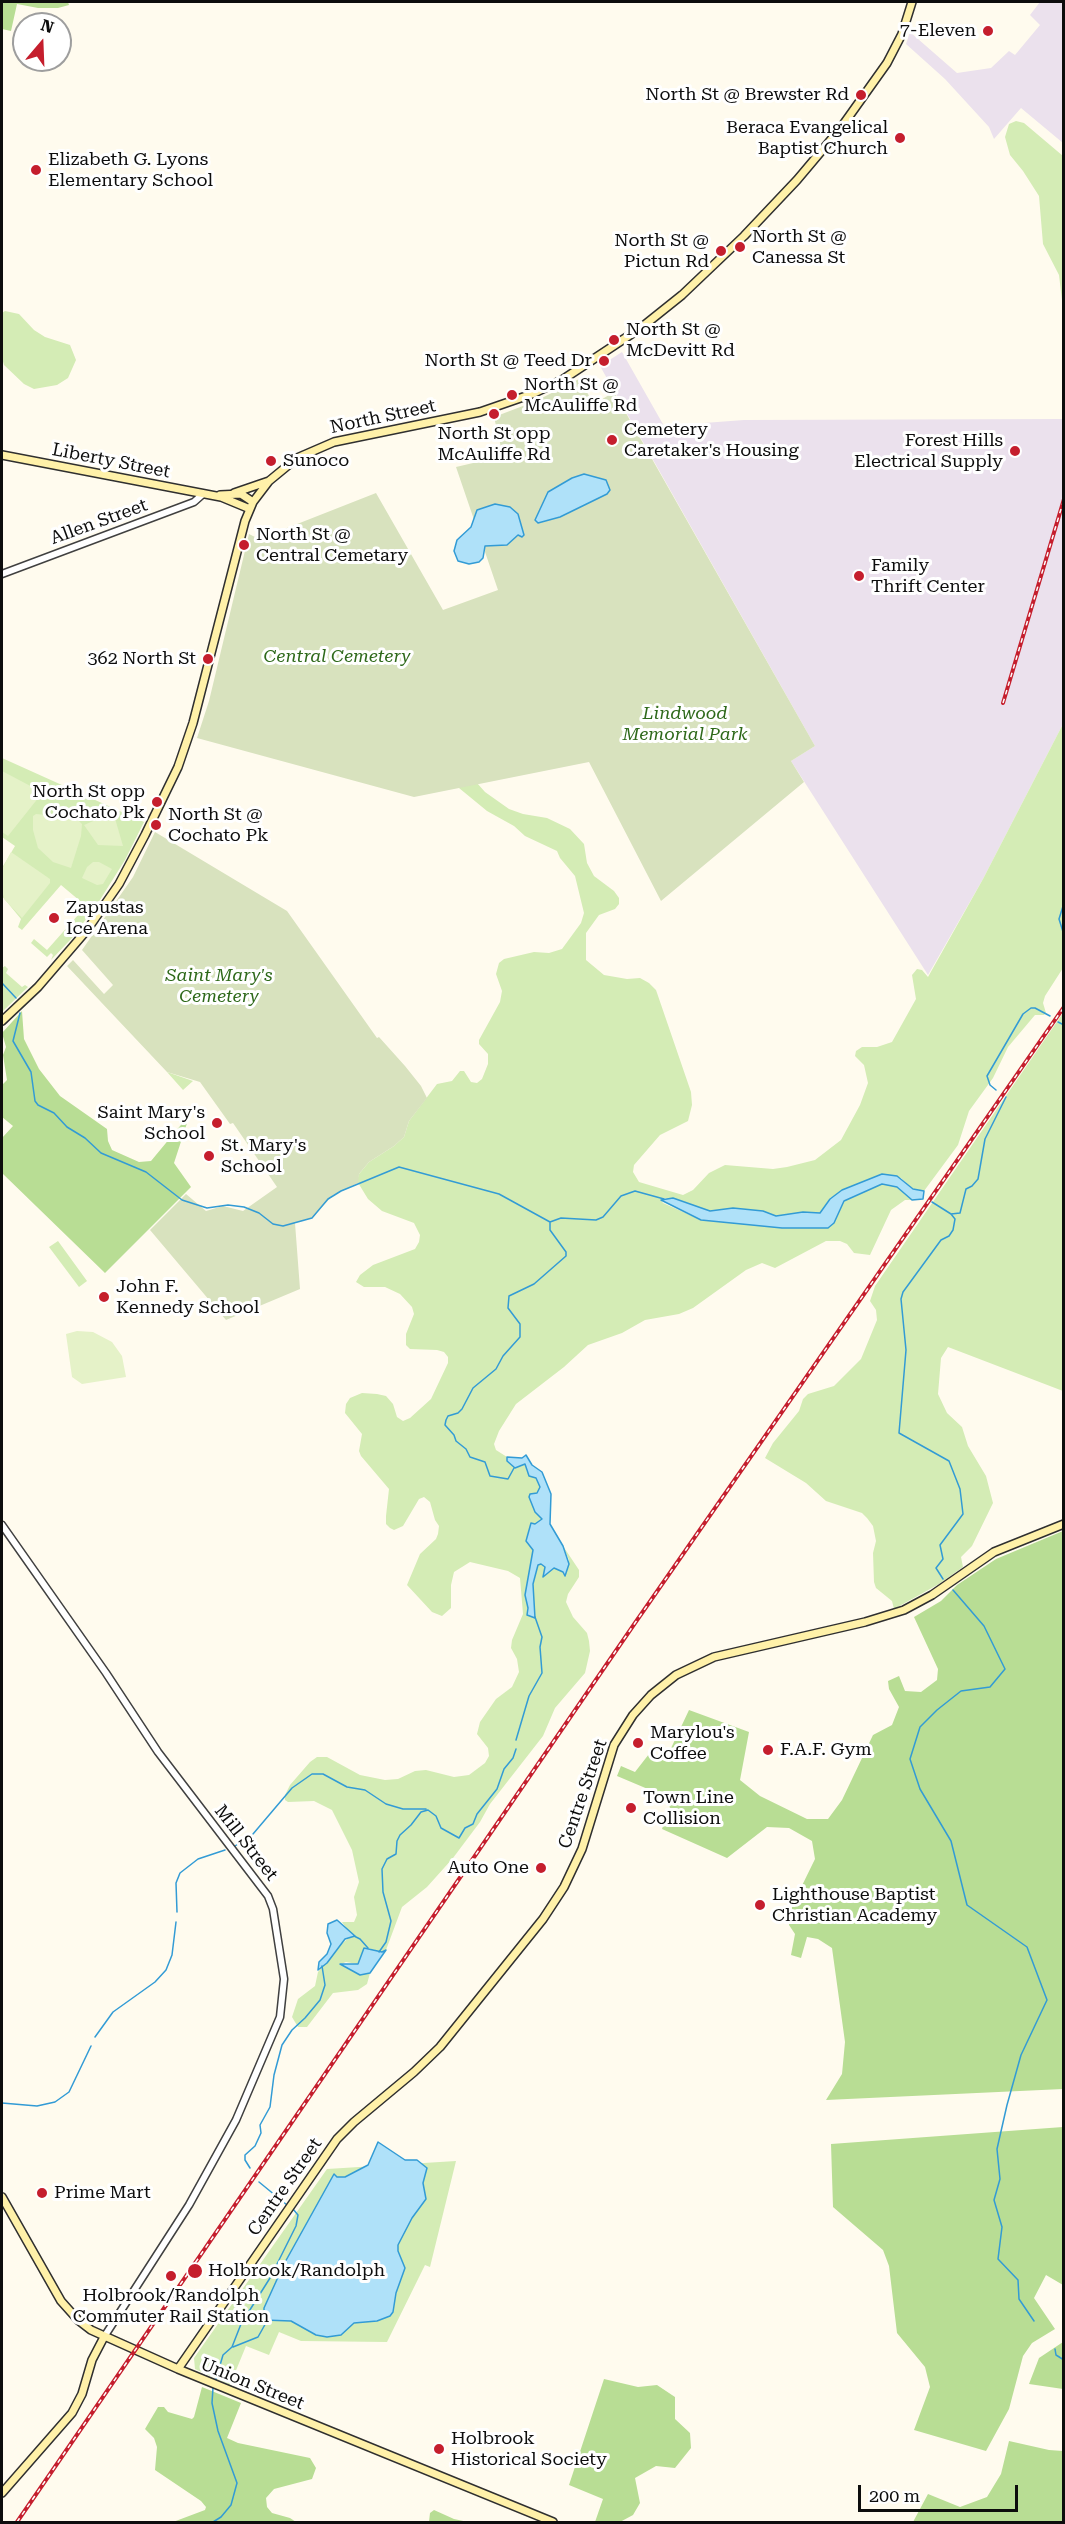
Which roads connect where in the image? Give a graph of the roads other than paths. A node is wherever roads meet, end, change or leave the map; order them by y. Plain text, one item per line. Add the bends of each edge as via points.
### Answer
1 (912, 2) edge
2 (2, 455) edge
3 (269, 481) junction
4 (233, 493) junction
5 (203, 494) junction
6 (214, 496) junction
7 (252, 506) junction
8 (2, 574) edge
9 (2, 1021) edge
10 (1064, 1524) edge
11 (2, 1525) edge
12 (2, 2197) edge
13 (104, 2337) junction
14 (178, 2369) junction
15 (2, 2493) edge
16 (553, 2523) edge

1 - 3 main road, North Street via 902,34 882,71 807,168 722,257 631,335 562,381 532,394 480,412 334,442 297,458
2 - 5 main road, Liberty Street
3 - 4 main road, Liberty Street
3 - 7 main road, North Street
4 - 6 main road, Liberty Street
4 - 7 main road via 245,496
5 - 6 main road, Liberty Street
5 - 8 street, Allen Street via 195,502
6 - 7 main road, Liberty Street
7 - 9 main road, North Street via 241,534 193,723 181,760 145,836 119,884 87,930 38,987
10 - 14 main road, Centre Street via 994,1552 933,1595 904,1610 714,1657 682,1671 660,1687 617,1739 580,1855 538,1926 440,2047 343,2133
11 - 13 street, Mill Street via 158,1752 268,1896 284,1979 280,2017 236,2120 189,2205
12 - 13 main road, Union Street via 61,2301 82,2324
13 - 14 main road, Union Street
13 - 15 main road via 72,2413
14 - 16 main road, Union Street

